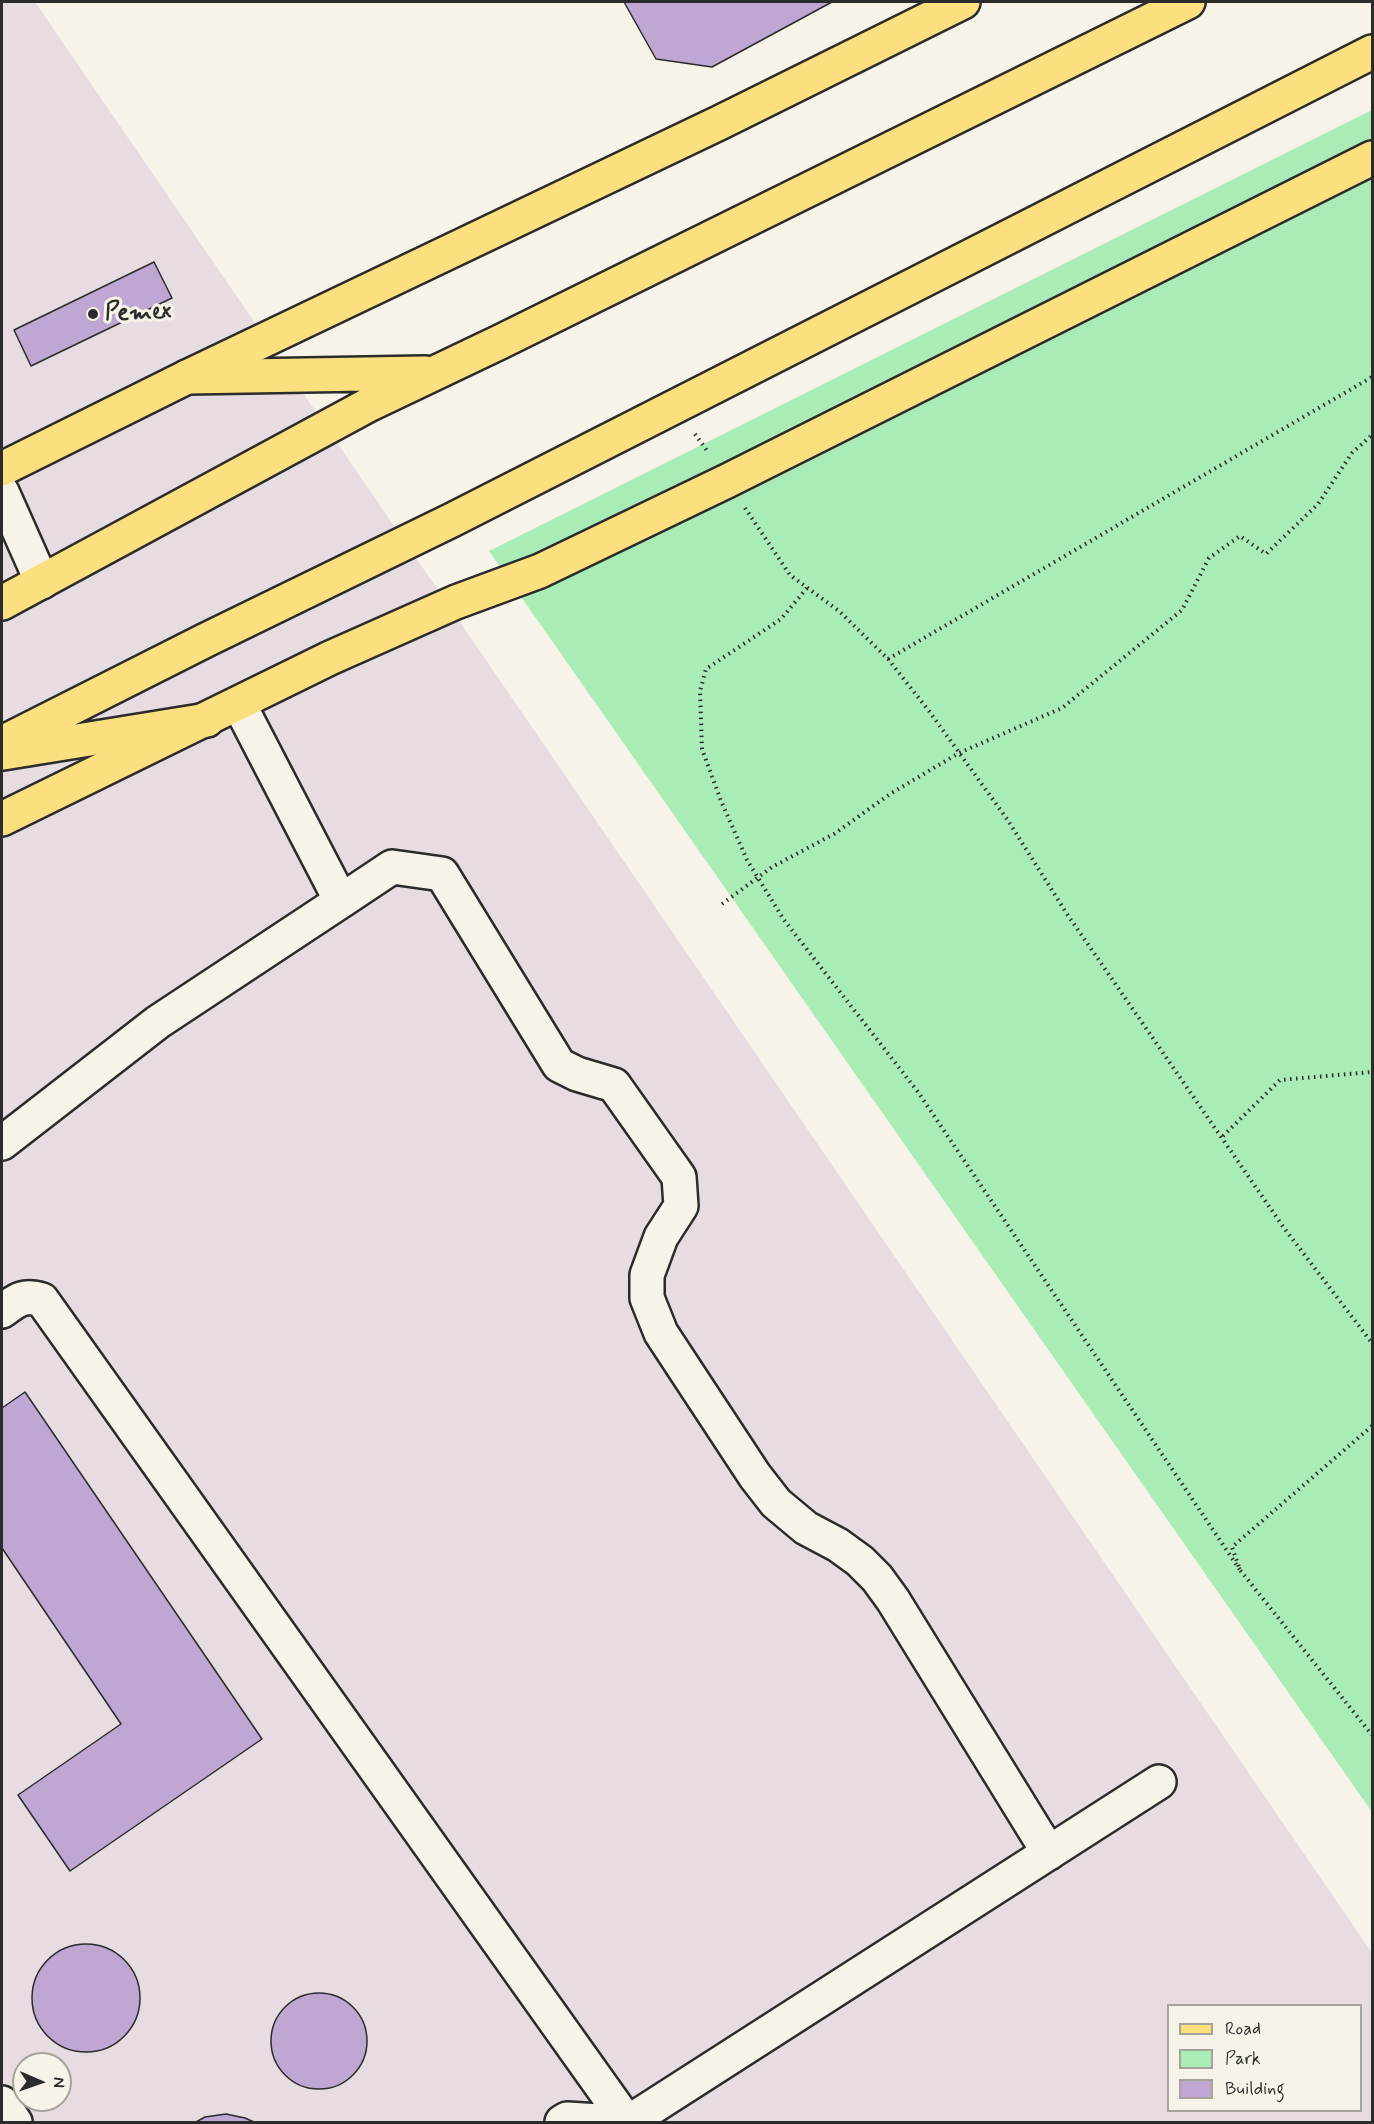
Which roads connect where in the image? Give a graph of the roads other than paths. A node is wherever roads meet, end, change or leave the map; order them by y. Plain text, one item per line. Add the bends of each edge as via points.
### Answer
1 (963, 2) edge
2 (1188, 2) edge
3 (1372, 52) edge
4 (1372, 158) edge
5 (436, 373) junction
6 (187, 377) junction
7 (2, 469) edge
8 (2, 492) edge
9 (42, 582) junction
10 (2, 603) edge
11 (239, 704) junction
12 (207, 720) junction
13 (2, 743) edge
14 (2, 753) edge
15 (2, 819) edge
16 (341, 901) junction
17 (2, 1143) edge
18 (6, 1297) edge
19 (1159, 1782) dead end
20 (1049, 1853) junction
21 (2, 2103) edge
22 (15, 2122) edge
23 (562, 2122) edge
24 (616, 2122) edge
25 (628, 2122) edge

1 - 6 main road
2 - 5 main road
3 - 13 main road via 452,520
4 - 11 main road via 727,481 540,571 456,602
5 - 6 main road
5 - 9 main road via 370,404
6 - 7 main road
8 - 9 street
9 - 10 main road
11 - 12 main road
11 - 16 street
12 - 14 main road
12 - 15 main road
16 - 17 street via 158,1022
16 - 20 street via 392,867 442,874 559,1065 614,1085 679,1177 681,1206 661,1237 647,1275 647,1298 661,1333 754,1476 776,1503 806,1528 860,1562 893,1600
18 - 25 street via 42,1300
19 - 20 street
20 - 25 street
21 - 22 street
23 - 24 street

